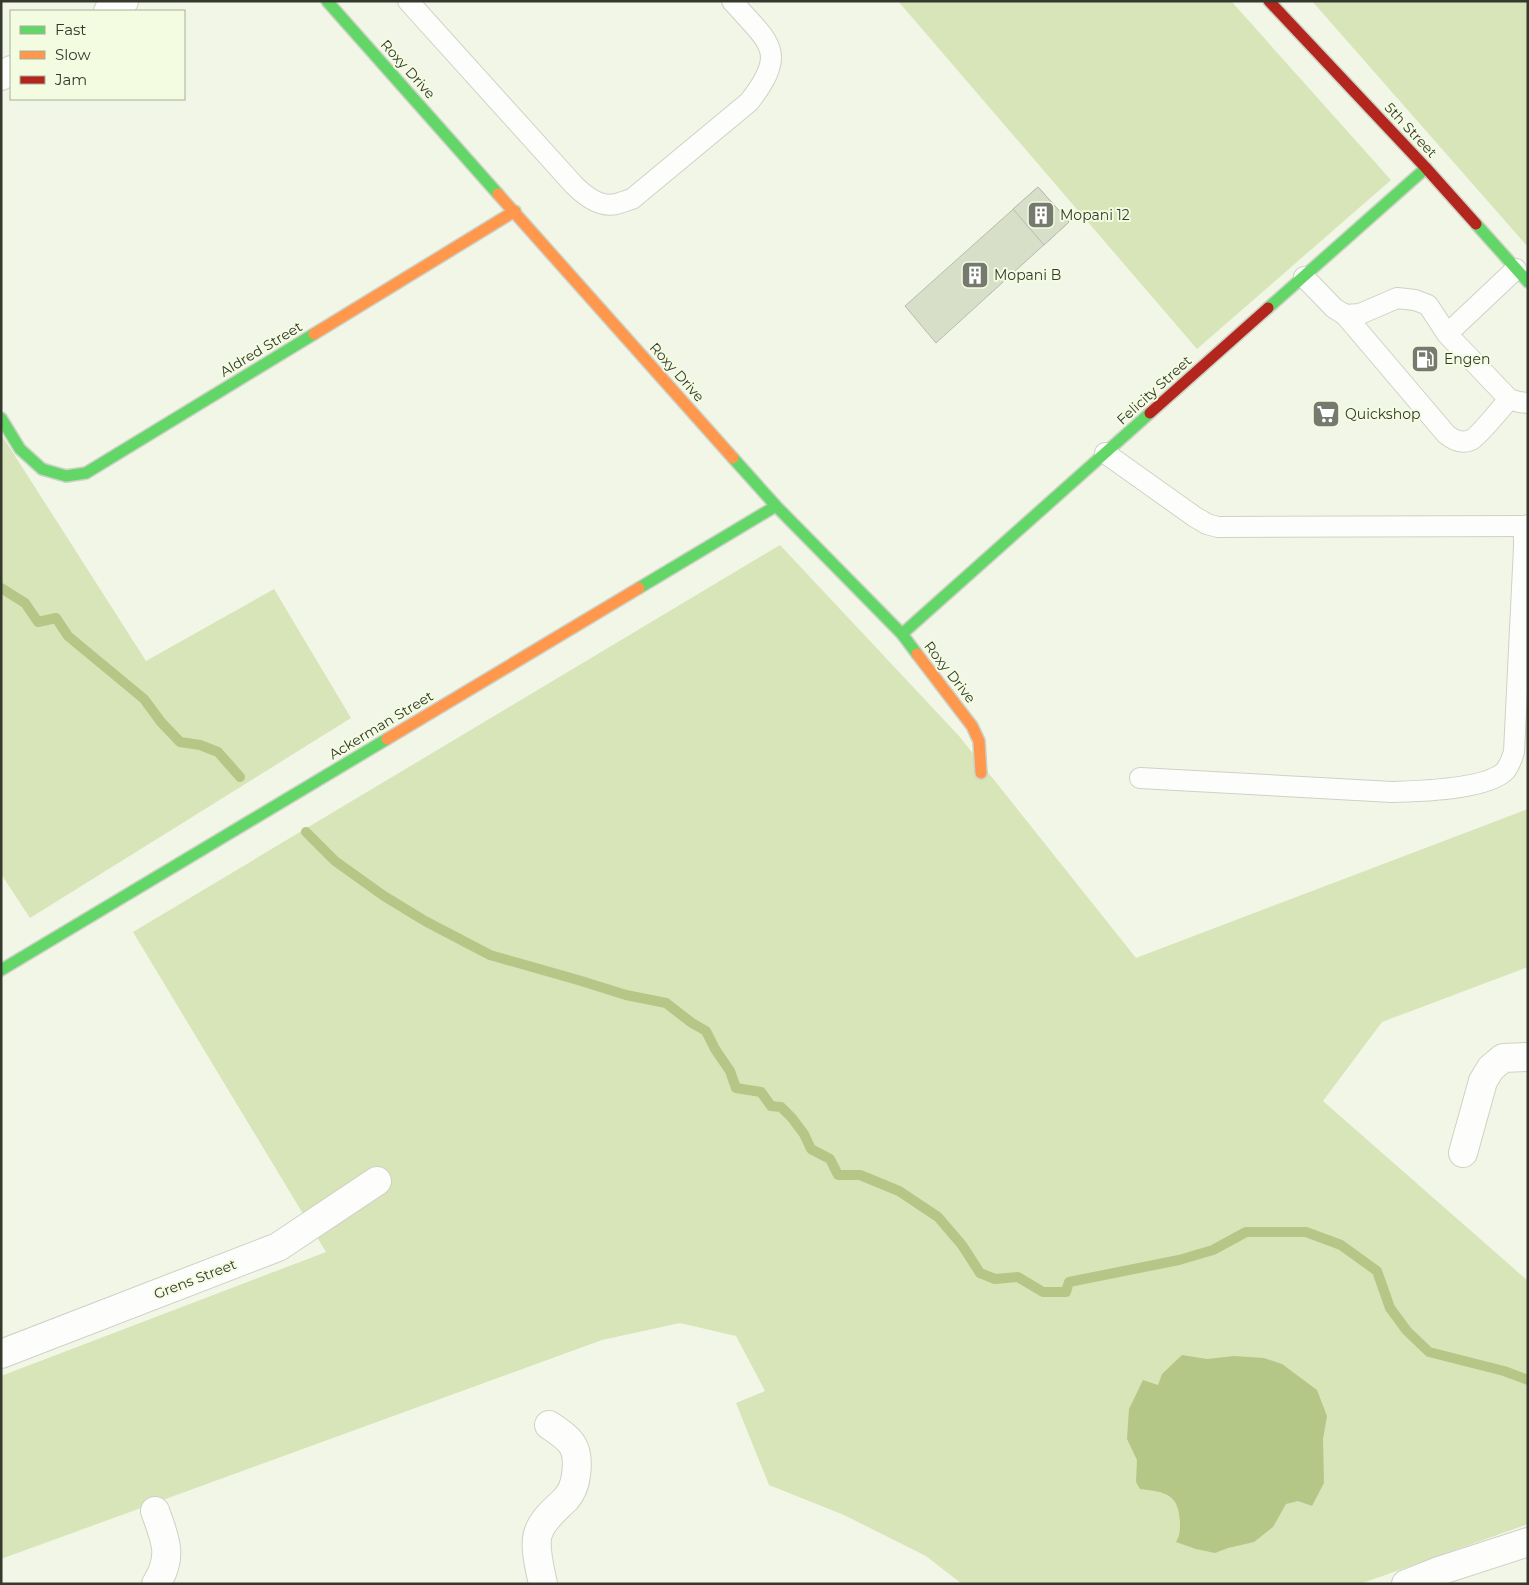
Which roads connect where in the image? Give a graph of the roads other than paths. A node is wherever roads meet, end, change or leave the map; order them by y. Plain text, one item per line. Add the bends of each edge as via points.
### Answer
1 (124, 1) edge
2 (327, 1) edge
3 (408, 1) edge
4 (732, 1) edge
5 (1269, 1) edge
6 (110, 10) edge
7 (1426, 168) junction
8 (515, 211) junction
9 (1522, 275) edge
10 (1304, 277) junction
11 (1345, 315) junction
12 (1446, 334) junction
13 (1519, 401) edge
14 (1, 418) edge
15 (1105, 453) junction
16 (776, 506) junction
17 (1527, 525) edge
18 (902, 634) junction
19 (981, 773) dead end
20 (1140, 778) dead end
21 (1, 970) edge
22 (1528, 1057) edge
23 (1462, 1153) dead end
24 (377, 1181) dead end
25 (1, 1354) edge
26 (549, 1425) dead end
27 (155, 1511) dead end
28 (1528, 1542) edge
29 (1442, 1577) edge
30 (156, 1584) edge
31 (543, 1584) edge
32 (1406, 1584) edge

1 - 6 street
2 - 8 street, Roxy Drive
3 - 4 lane via 574,186 598,203 615,205 632,199 749,102 763,85 770,71 770,46
5 - 7 street, 5th Street
7 - 9 street, 5th Street
7 - 10 street, Felicity Street
8 - 14 street, Aldred Street via 86,473 66,476 42,469 20,449
8 - 16 street, Roxy Drive
9 - 12 lane
10 - 11 lane
10 - 15 street, Felicity Street
11 - 12 lane via 1360,314 1397,298 1415,300 1428,305
11 - 13 lane via 1453,440 1472,440
12 - 13 lane
15 - 17 lane via 1195,517 1218,527
15 - 18 street, Felicity Street
16 - 18 street, Roxy Drive
16 - 21 street, Ackerman Street
17 - 20 lane via 1514,752 1504,771 1466,786 1392,792
18 - 19 street, Roxy Drive via 976,733
22 - 23 street via 1503,1058 1491,1068 1483,1080
24 - 25 street, Grens Street via 278,1247
26 - 31 street via 572,1444 578,1460 572,1490 544,1522 537,1536
27 - 30 street via 167,1542 166,1561
28 - 29 street
29 - 32 street

